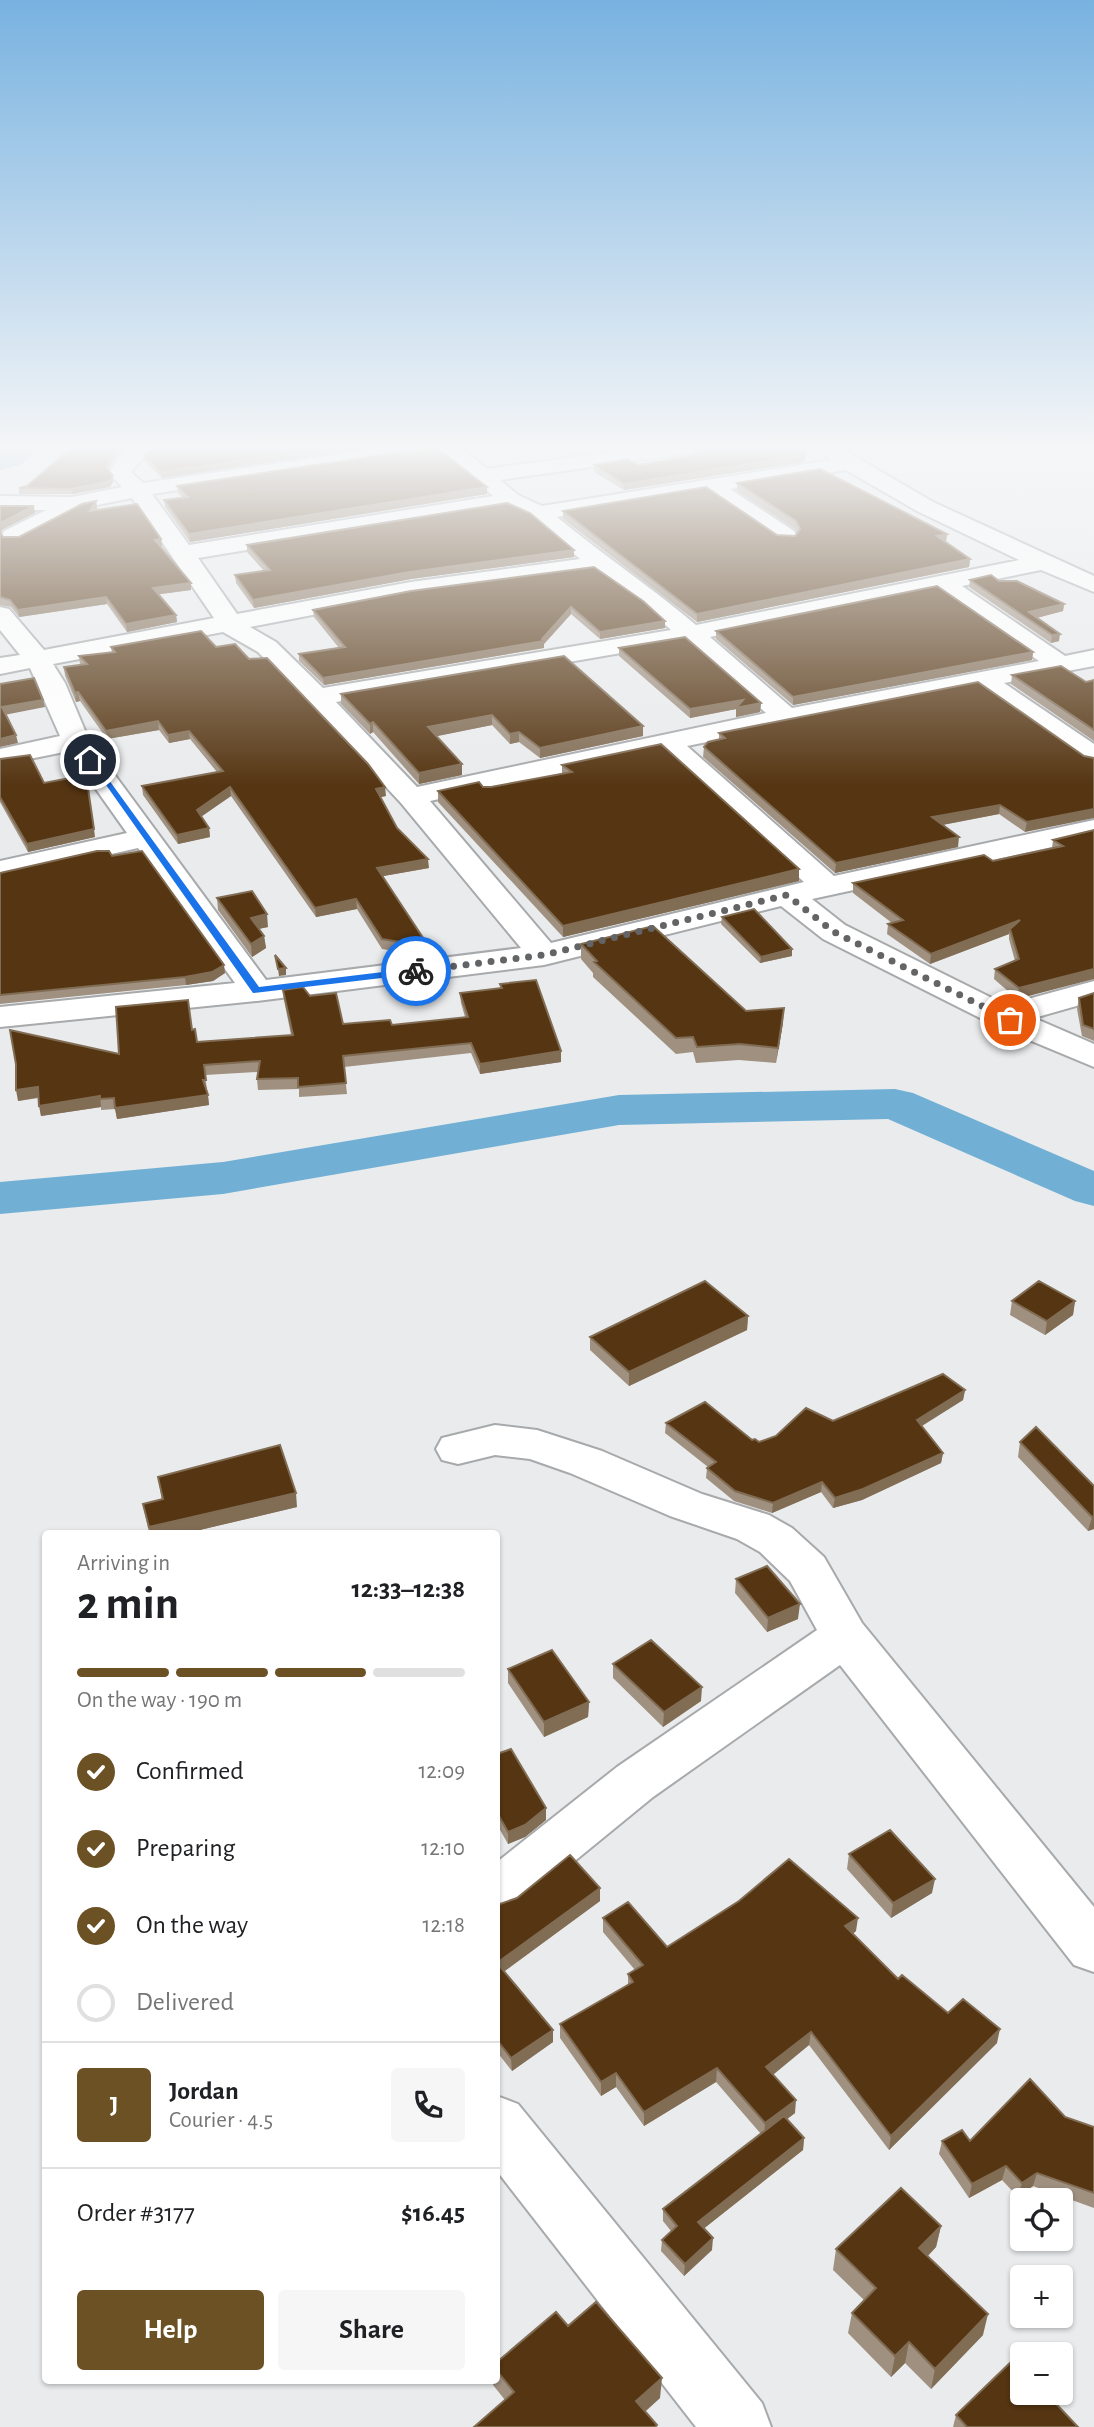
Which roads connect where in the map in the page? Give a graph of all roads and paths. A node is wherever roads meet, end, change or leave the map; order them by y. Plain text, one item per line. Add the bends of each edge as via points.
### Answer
1 (189, 560) edge
2 (595, 560) edge
3 (1040, 560) edge
4 (1044, 562) junction
5 (599, 564) junction
6 (942, 583) junction
7 (1094, 585) edge
8 (0, 614) edge
9 (229, 625) junction
10 (689, 634) junction
11 (39, 660) junction
12 (1081, 664) edge
13 (0, 666) edge
14 (981, 679) junction
15 (317, 697) junction
16 (786, 717) junction
17 (76, 741) junction
18 (668, 744) junction
19 (0, 757) edge
20 (1094, 757) edge
21 (411, 797) junction
22 (1094, 829) edge
23 (144, 838) junction
24 (0, 870) edge
25 (828, 887) junction
26 (787, 895) junction
27 (544, 955) junction
28 (257, 991) junction
29 (1094, 991) edge
30 (1003, 1016) junction
31 (0, 1017) edge
32 (1094, 1057) edge
33 (458, 1449) dead end
34 (845, 1636) junction
35 (500, 1891) edge
36 (1094, 1948) edge
37 (500, 2128) edge
38 (738, 2427) edge

1 - 9 street
2 - 5 street
3 - 4 street
4 - 6 street
4 - 7 street
5 - 9 street via 411,589
5 - 10 street via 635,587
6 - 10 street
6 - 12 street
8 - 11 street
9 - 11 street
9 - 15 street via 267,647
10 - 15 street
10 - 16 street
11 - 13 street
11 - 17 street
12 - 14 street
14 - 16 street
14 - 20 street
15 - 21 street
16 - 18 street
17 - 19 street
17 - 23 street
18 - 21 street
18 - 25 street
21 - 27 street
22 - 25 street
23 - 24 street
23 - 28 street
25 - 26 street
26 - 27 street
26 - 30 street via 834,932
27 - 28 street
28 - 31 street
29 - 30 street
30 - 32 street
33 - 34 street via 495,1440 537,1445 753,1527 776,1540 807,1569
34 - 35 street via 635,1782
34 - 36 street
37 - 38 street

